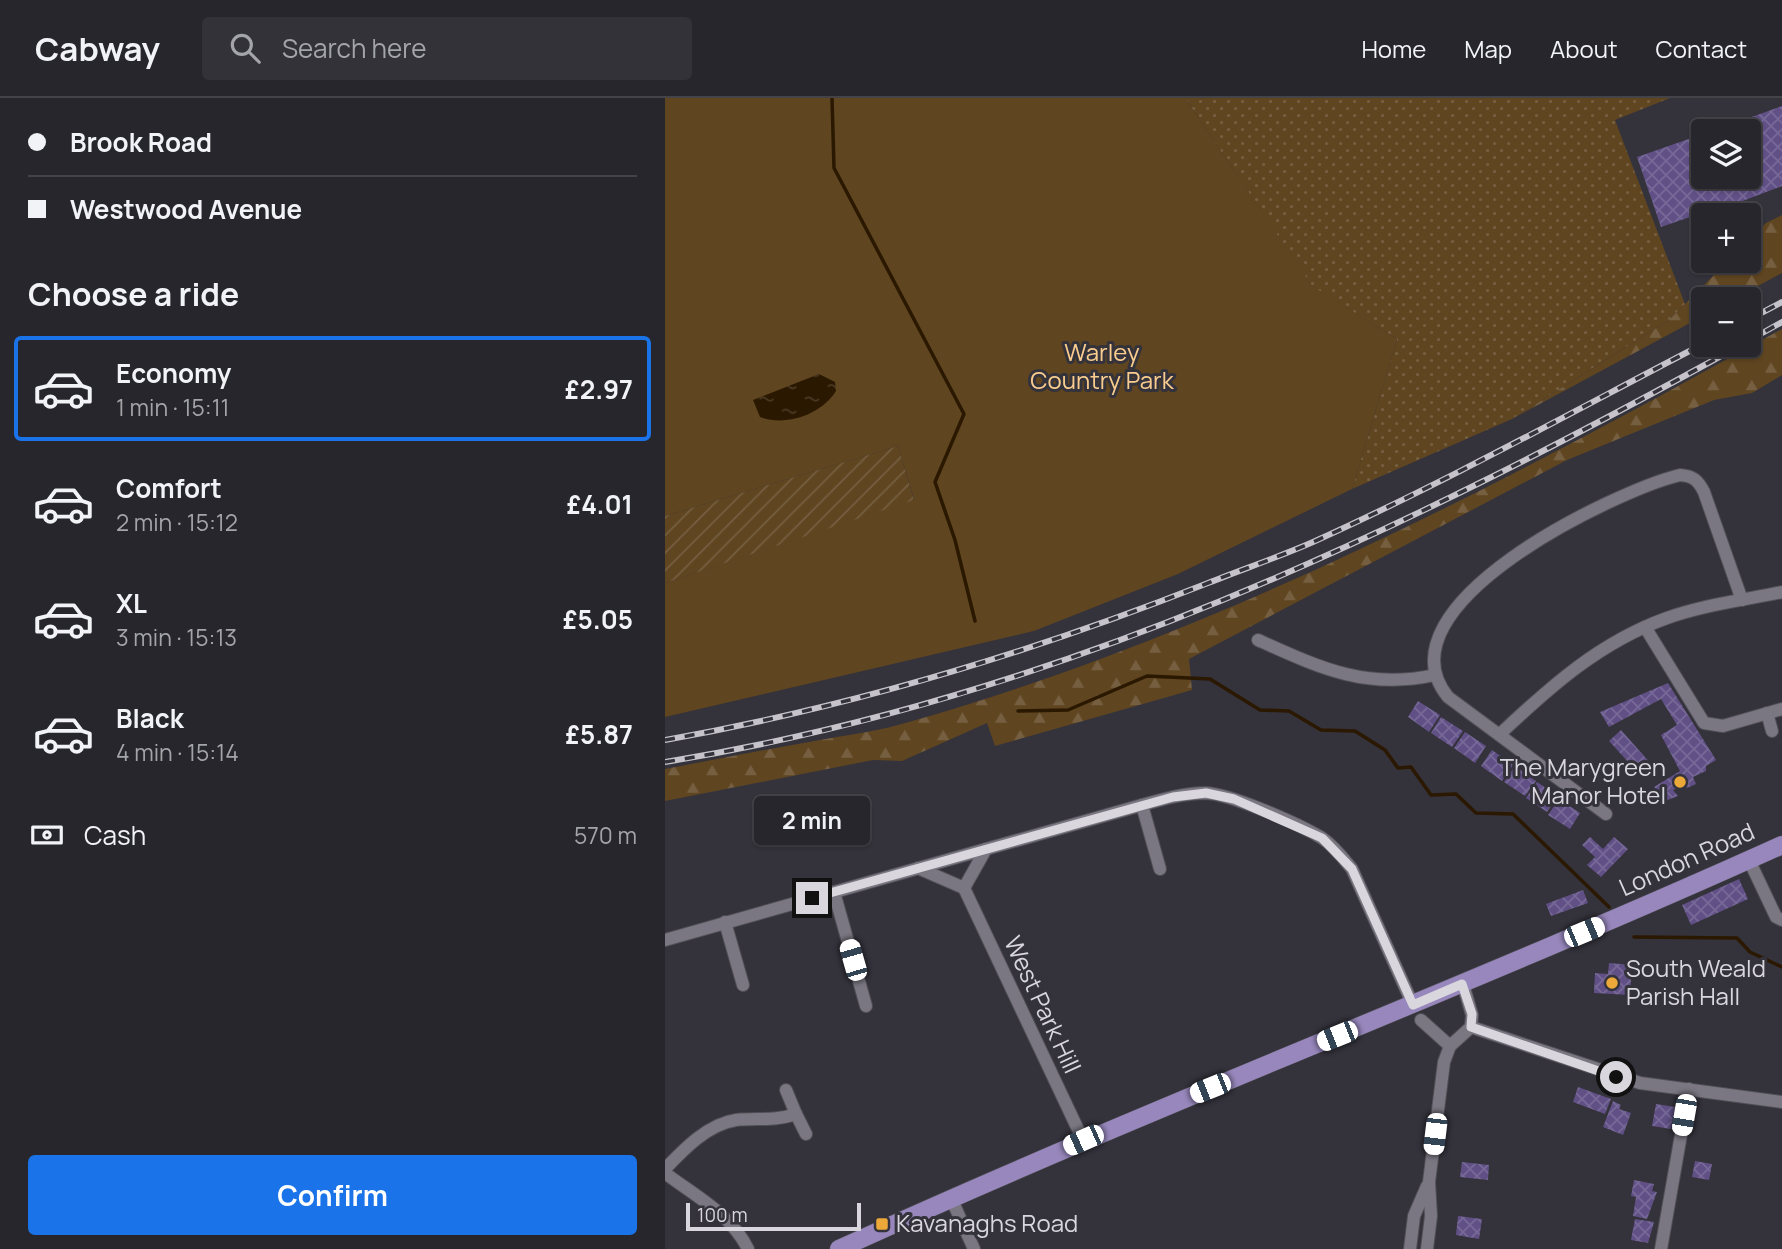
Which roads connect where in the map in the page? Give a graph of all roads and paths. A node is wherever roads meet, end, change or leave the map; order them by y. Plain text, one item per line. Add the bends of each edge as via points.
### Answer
1 (1782, 592) edge
2 (1742, 600) junction
3 (1645, 627) junction
4 (1258, 640) dead end
5 (1435, 675) junction
6 (1782, 709) edge
7 (1767, 713) junction
8 (1772, 731) dead end
9 (1500, 734) junction
10 (1142, 805) junction
11 (1606, 814) dead end
12 (1782, 845) edge
13 (986, 849) junction
14 (1749, 860) junction
15 (918, 868) junction
16 (1160, 869) dead end
17 (964, 888) junction
18 (834, 892) junction
19 (1782, 920) edge
20 (725, 922) junction
21 (665, 940) edge
22 (1462, 984) junction
23 (743, 985) dead end
24 (866, 1006) dead end
25 (1417, 1013) junction
26 (1471, 1027) junction
27 (1450, 1046) junction
28 (1689, 1089) junction
29 (786, 1090) dead end
30 (1782, 1102) edge
31 (796, 1114) junction
32 (806, 1133) dead end
33 (1083, 1140) junction
34 (665, 1171) edge
35 (1429, 1182) junction
36 (951, 1198) junction
37 (748, 1249) edge
38 (839, 1249) edge
39 (974, 1249) edge
40 (1410, 1249) edge
41 (1427, 1249) edge
42 (1661, 1249) edge

1 - 2 street
2 - 3 street
2 - 5 street via 1704,492 1698,481 1680,475 1564,524 1477,586 1443,628 1435,650
3 - 7 street via 1704,723 1723,726
3 - 9 street via 1583,661
4 - 5 street via 1320,668 1364,680
5 - 9 street via 1448,697
6 - 7 street
7 - 8 street
9 - 11 street
10 - 13 street
10 - 16 street
10 - 25 street via 1189,794 1221,795 1322,838 1352,869
12 - 14 main road, London Road
13 - 15 street
13 - 17 street
14 - 19 street via 1776,917
14 - 22 main road, London Road
15 - 17 street
15 - 18 street
17 - 33 street, West Park Hill
18 - 20 street
18 - 24 street
20 - 21 street
20 - 23 street
22 - 25 main road, London Road
22 - 26 street via 1472,1014
25 - 27 street
25 - 33 main road, London Road
26 - 27 street
26 - 28 street via 1616,1077
27 - 35 street
28 - 30 street
28 - 42 street
29 - 31 street
31 - 32 street
31 - 34 street via 778,1120 734,1120 711,1129
33 - 36 main road, London Road
34 - 37 street via 714,1207 740,1232
35 - 40 street via 1414,1216
35 - 41 street
36 - 38 main road, London Road
36 - 39 street

